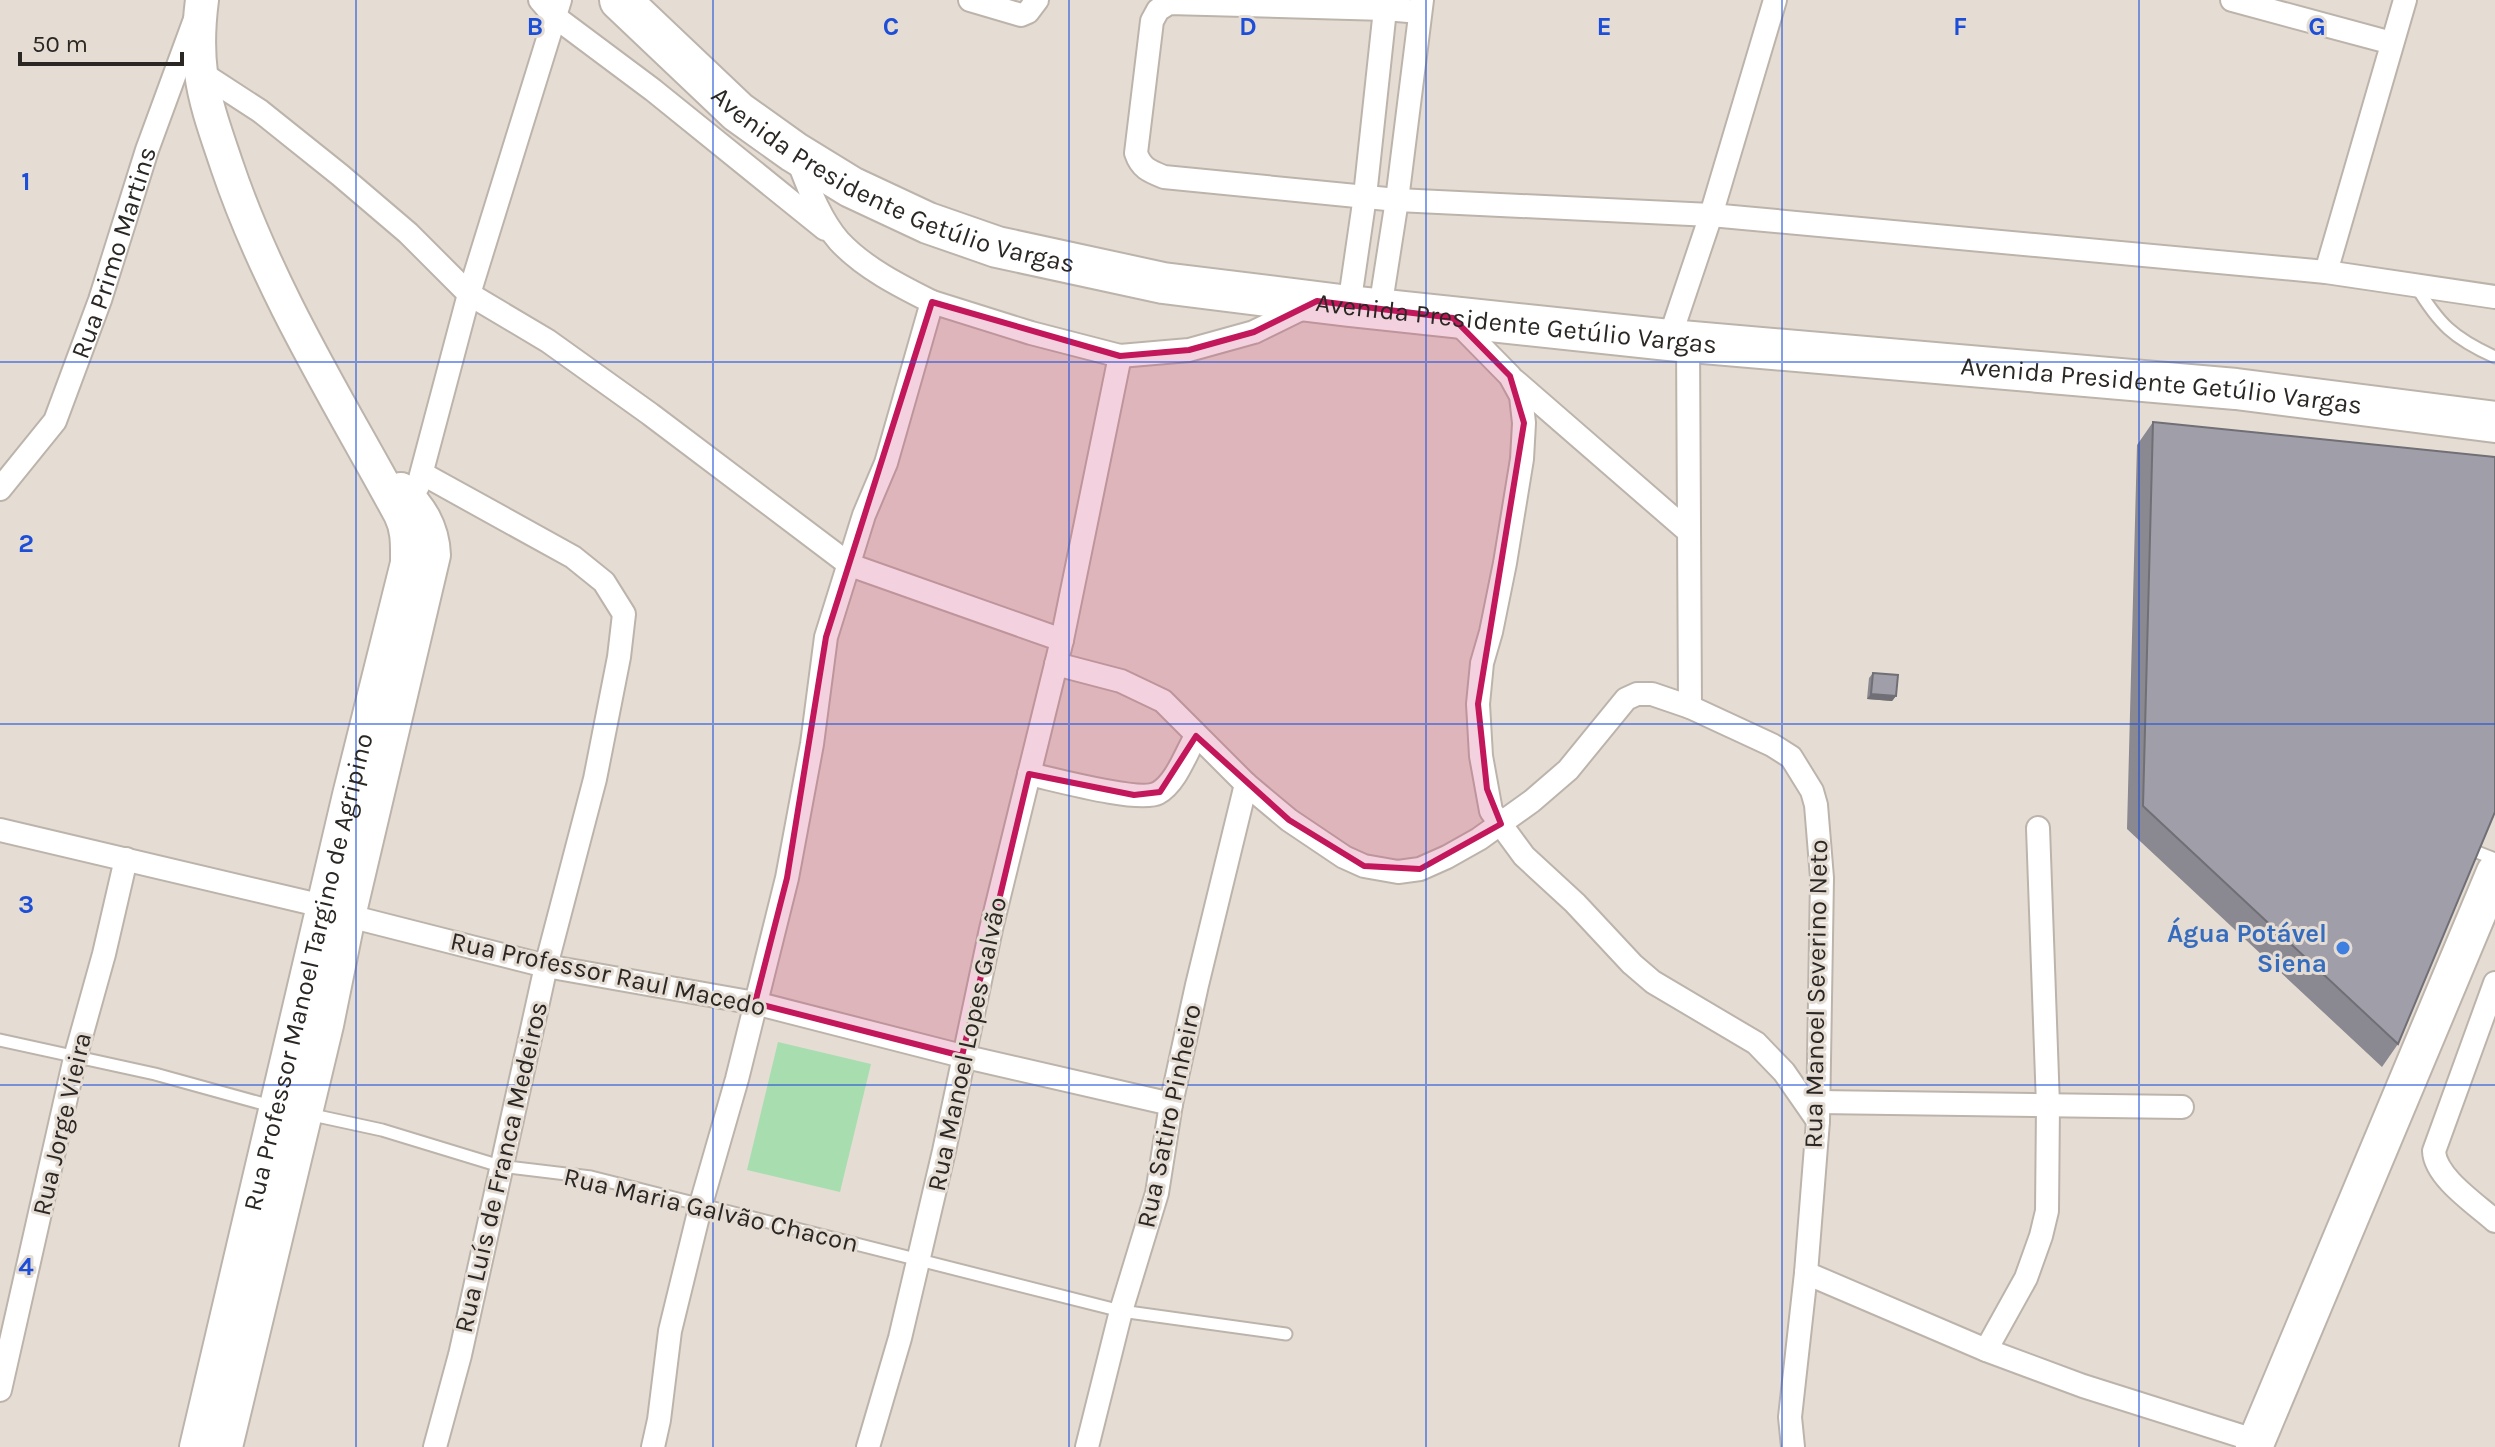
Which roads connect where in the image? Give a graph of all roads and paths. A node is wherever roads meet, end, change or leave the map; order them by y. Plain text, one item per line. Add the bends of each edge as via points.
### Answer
1 (620, 0) edge
2 (970, 0) edge
3 (1037, 0) edge
4 (1775, 0) edge
5 (2232, 0) edge
6 (2405, 0) edge
7 (201, 1) edge
8 (1386, 4) edge
9 (551, 5) edge
10 (1421, 6) edge
11 (2392, 43) junction
12 (200, 72) junction
13 (794, 152) junction
14 (1365, 196) junction
15 (1397, 200) junction
16 (1711, 215) junction
17 (838, 240) junction
18 (2326, 272) junction
19 (2415, 285) junction
20 (469, 294) junction
21 (2495, 297) edge
22 (932, 302) junction
23 (1349, 306) junction
24 (1453, 318) junction
25 (1679, 340) junction
26 (1120, 356) junction
27 (2495, 357) edge
28 (1510, 376) junction
29 (2495, 422) edge
30 (0, 489) edge
31 (412, 496) junction
32 (1689, 532) junction
33 (850, 565) junction
34 (1062, 640) junction
35 (1056, 664) junction
36 (1690, 707) junction
37 (1196, 736) junction
38 (1029, 774) junction
39 (1246, 784) junction
40 (1501, 824) junction
41 (2038, 828) dead end
42 (0, 830) edge
43 (2451, 843) edge
44 (126, 859) junction
45 (2495, 859) edge
46 (2495, 872) edge
47 (336, 911) junction
48 (546, 966) junction
49 (2495, 983) edge
50 (755, 1003) junction
51 (0, 1040) edge
52 (962, 1056) junction
53 (75, 1058) junction
54 (1171, 1104) junction
55 (2048, 1105) junction
56 (2182, 1107) dead end
57 (291, 1111) junction
58 (1818, 1112) junction
59 (500, 1166) junction
60 (701, 1204) junction
61 (2495, 1221) edge
62 (919, 1260) junction
63 (1806, 1273) junction
64 (1121, 1311) junction
65 (1286, 1334) dead end
66 (1986, 1350) junction
67 (0, 1390) edge
68 (2256, 1444) edge
69 (196, 1447) edge
70 (226, 1447) edge
71 (435, 1447) edge
72 (653, 1447) edge
73 (868, 1447) edge
74 (1087, 1447) edge
75 (1793, 1447) edge

1 - 13 highway, Avenida Presidente Getúlio Vargas via 738,112
2 - 3 street via 1021,15
4 - 16 street
5 - 11 street
6 - 11 street
7 - 12 street, Rua Professor Manoel Targino de Agripino
7 - 30 street, Rua Primo Martins via 55,421
8 - 10 street
8 - 14 street
8 - 14 street via 1169,3 1152,21 1136,153 1148,171 1164,177
9 - 17 street
9 - 20 street
10 - 15 street
11 - 18 street
12 - 20 street via 260,111 340,175
12 - 31 street, Rua Professor Manoel Targino de Agripino via 238,198 271,274 370,458
13 - 17 street
13 - 23 highway, Avenida Presidente Getúlio Vargas via 851,187 928,223 997,247 1163,283
14 - 15 street
14 - 23 street
15 - 16 street
15 - 23 street
16 - 18 street
16 - 25 street
17 - 22 street via 876,271
18 - 19 street
19 - 21 street
19 - 27 lane via 2441,324
20 - 31 street
20 - 33 street via 548,341
22 - 26 street
22 - 33 street via 886,463
23 - 24 highway, Avenida Presidente Getúlio Vargas
23 - 26 street via 1189,350
24 - 25 highway, Avenida Presidente Getúlio Vargas
24 - 28 street
25 - 29 highway, Avenida Presidente Getúlio Vargas via 2236,389
25 - 32 street
26 - 34 street, Rua Manoel Lopes Galvão
28 - 32 street
28 - 40 street via 1521,396 1522,459 1478,704 1491,811
31 - 47 street, Rua Professor Manoel Targino de Agripino via 434,537 434,555
31 - 48 street, Rua Luís de Franca Medeiros via 573,557 604,582 624,614 595,779
32 - 36 street
33 - 34 street
33 - 50 street via 826,637 787,878
34 - 35 street, Rua Manoel Lopes Galvão
35 - 37 street, Rua Manoel Severino Neto via 1143,690 1175,712
35 - 38 street, Rua Manoel Lopes Galvão
36 - 40 street, Rua Manoel Severino Neto via 1652,694 1626,699 1568,770
36 - 58 street, Rua Manoel Severino Neto via 1791,757 1812,791 1822,878
37 - 38 street via 1168,783 1151,795
37 - 39 street, Rua Manoel Severino Neto
38 - 52 street, Rua Manoel Lopes Galvão
39 - 40 street, Rua Manoel Severino Neto via 1344,857 1384,872 1420,869
39 - 54 street, Rua Satiro Pinheiro
40 - 58 street via 1524,856 1632,964 1756,1043
41 - 55 street
42 - 44 street, Rua Professor Raul Macedo
43 - 45 lane
44 - 47 street, Rua Professor Raul Macedo
44 - 53 street, Rua Jorge Vieira
46 - 68 main road
47 - 48 street, Rua Professor Raul Macedo
47 - 57 street, Rua Professor Manoel Targino de Agripino via 327,1025
48 - 50 street, Rua Professor Raul Macedo
48 - 59 street, Rua Luís de Franca Medeiros
49 - 61 street via 2434,1151 2444,1177
50 - 52 street, Rua Professor Raul Macedo
50 - 60 street
51 - 53 lane, Rua Maria Galvão Chacon
52 - 54 street, Rua Professor Raul Macedo
52 - 62 street, Rua Manoel Lopes Galvão
53 - 57 lane, Rua Maria Galvão Chacon
53 - 67 street, Rua Jorge Vieira
54 - 64 street, Rua Satiro Pinheiro via 1157,1193
55 - 56 street
55 - 58 street
55 - 66 street via 2049,1175 2041,1236 2026,1278
57 - 59 lane, Rua Maria Galvão Chacon via 382,1130
57 - 69 street, Rua Professor Manoel Targino de Agripino
57 - 70 street, Rua Professor Manoel Targino de Agripino
58 - 63 street, Rua Manoel Severino Neto
59 - 60 lane, Rua Maria Galvão Chacon via 591,1177
59 - 71 street, Rua Luís de Franca Medeiros
60 - 62 lane, Rua Maria Galvão Chacon
60 - 72 street via 670,1331
62 - 64 lane, Rua Maria Galvão Chacon
62 - 73 street, Rua Manoel Lopes Galvão
63 - 66 street
63 - 75 street, Rua Manoel Severino Neto via 1790,1417
64 - 65 lane, Rua Maria Galvão Chacon
64 - 74 street, Rua Satiro Pinheiro
66 - 68 street

